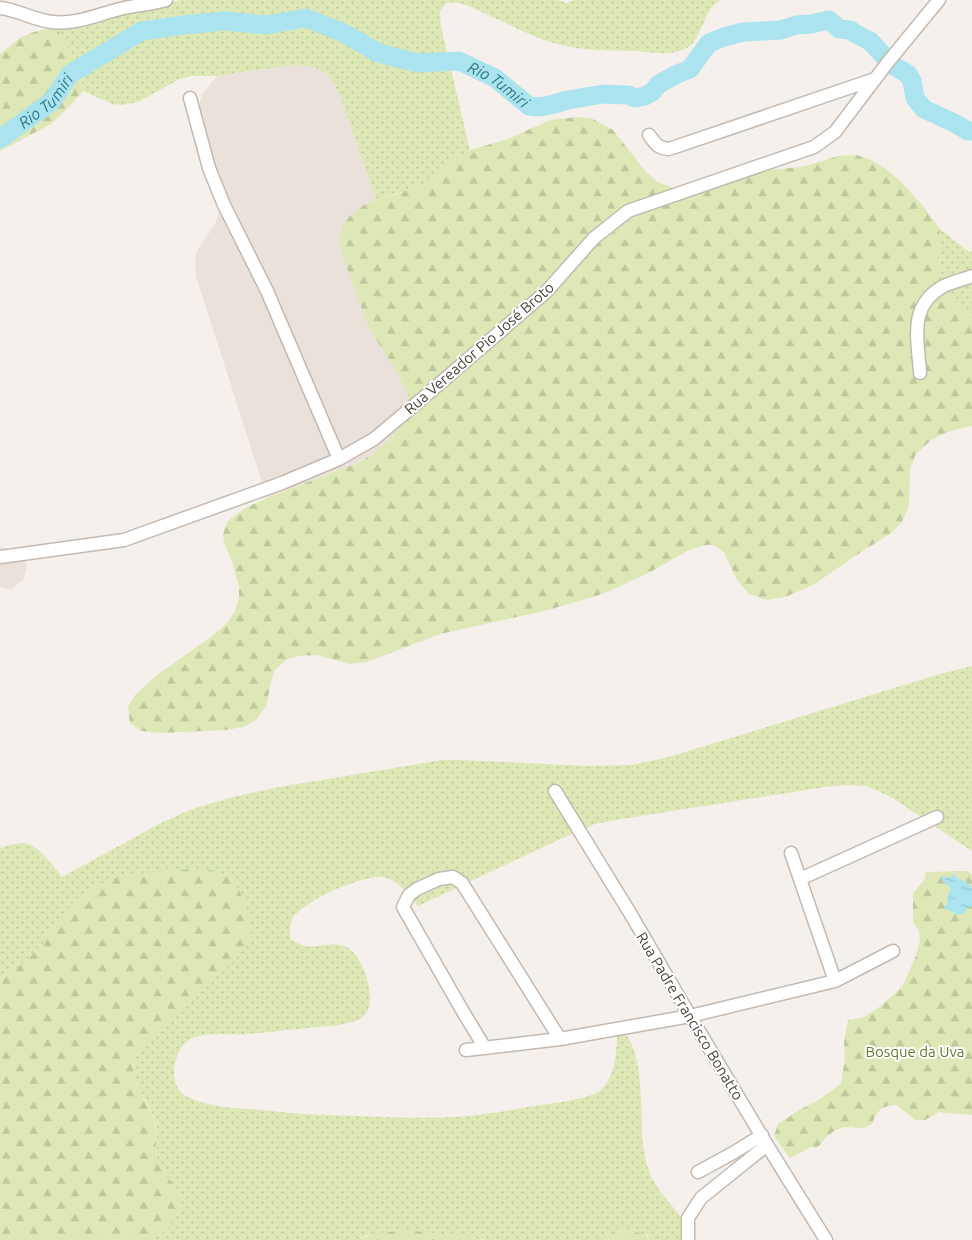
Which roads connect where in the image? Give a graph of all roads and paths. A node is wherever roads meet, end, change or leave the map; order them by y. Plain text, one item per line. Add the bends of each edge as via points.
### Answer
1 (166, 0) edge
2 (939, 0) edge
3 (0, 8) edge
4 (875, 79) junction
5 (190, 98) dead end
6 (649, 135) dead end
7 (972, 276) edge
8 (920, 373) dead end
9 (339, 459) junction
10 (0, 557) edge
11 (555, 791) dead end
12 (937, 816) dead end
13 (791, 853) dead end
14 (800, 879) junction
15 (487, 907) dead end
16 (892, 951) dead end
17 (836, 981) junction
18 (690, 1016) junction
19 (560, 1039) junction
20 (484, 1048) junction
21 (466, 1050) dead end
22 (764, 1140) junction
23 (698, 1172) dead end
24 (688, 1240) edge
25 (826, 1240) edge

1 - 3 street via 65,22 32,18
2 - 4 street, Rua Vereador Pio José Broto
4 - 6 street via 669,149 657,146
4 - 9 street, Rua Vereador Pio José Broto via 835,132 814,147 628,211 594,238 546,292 431,391 374,439
5 - 9 street via 224,205 267,291
7 - 8 street via 944,286 921,307 917,322
9 - 10 street, Rua Vereador Pio José Broto via 124,540
11 - 18 street, Rua Padre Francisco Bonatto
12 - 14 street
13 - 14 street
14 - 17 street
15 - 19 street
16 - 17 street
17 - 18 street
18 - 19 street
18 - 22 street, Rua Padre Francisco Bonatto
19 - 20 street
19 - 20 street via 462,883 453,877 438,878 409,895 403,907
20 - 21 street
22 - 23 street
22 - 24 street via 701,1198 688,1218
22 - 25 street, Rua Padre Francisco Bonatto

